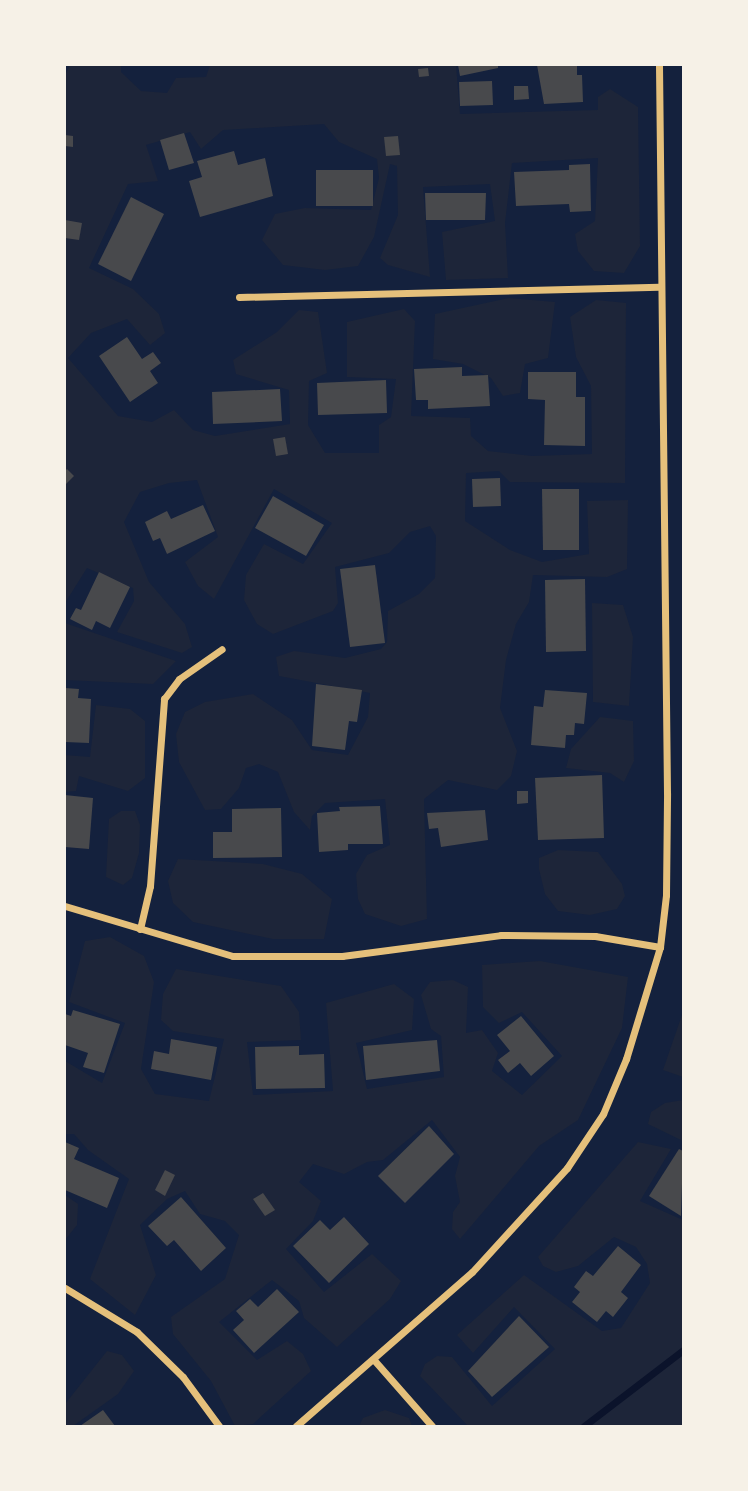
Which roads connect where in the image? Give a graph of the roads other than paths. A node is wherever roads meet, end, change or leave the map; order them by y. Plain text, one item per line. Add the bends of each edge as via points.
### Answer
1 (659, 65) edge
2 (660, 287) junction
3 (239, 297) dead end
4 (222, 649) dead end
5 (65, 906) edge
6 (140, 929) junction
7 (660, 947) junction
8 (65, 1288) edge
9 (374, 1360) junction
10 (219, 1426) edge
11 (296, 1426) edge
12 (432, 1426) edge

1 - 2 street
2 - 3 street
2 - 7 street via 667,793 666,895
4 - 6 street via 179,679 164,699 150,886
5 - 6 street
6 - 7 street via 196,948 281,958 342,956 501,935 595,936
7 - 9 street via 626,1059 603,1114 567,1168 472,1272
8 - 10 street via 137,1332 183,1377
9 - 11 street
9 - 12 street

